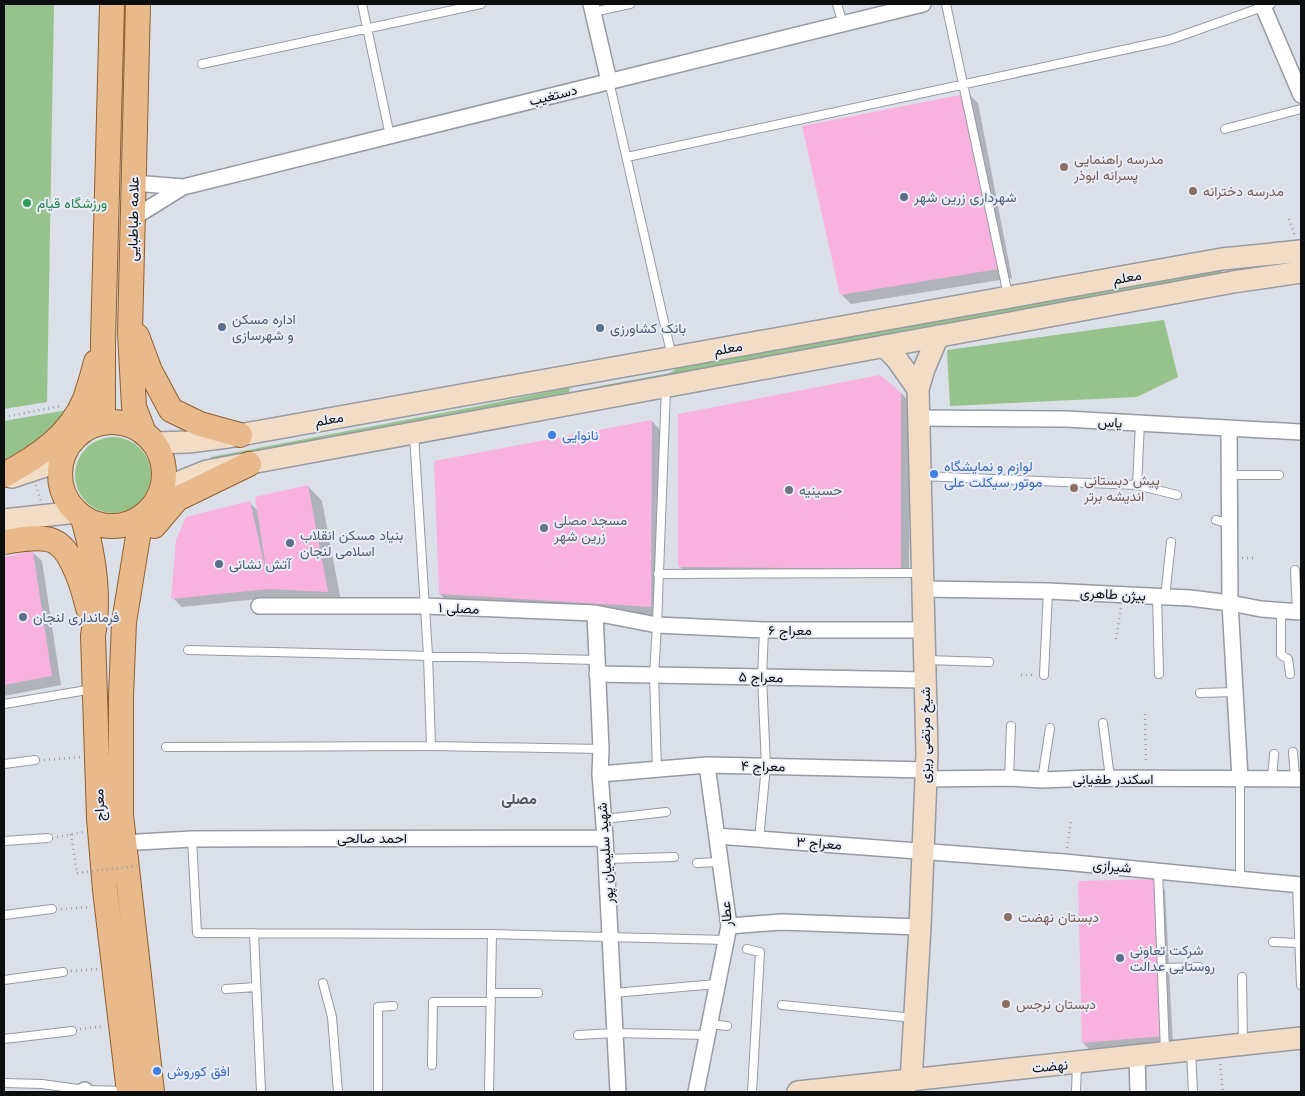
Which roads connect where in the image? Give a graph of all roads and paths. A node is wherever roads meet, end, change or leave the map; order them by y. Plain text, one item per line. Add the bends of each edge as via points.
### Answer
1 (112, 4) edge
2 (138, 4) edge
3 (362, 4) edge
4 (481, 4) edge
5 (630, 4) edge
6 (837, 4) edge
7 (923, 4) edge
8 (946, 4) edge
9 (1266, 5) edge
10 (592, 8) edge
11 (843, 24) junction
12 (367, 28) junction
13 (202, 64) dead end
14 (609, 81) junction
15 (964, 85) junction
16 (1301, 94) edge
17 (1301, 109) edge
18 (1225, 129) dead end
19 (390, 136) junction
20 (627, 157) junction
21 (134, 183) junction
22 (183, 187) junction
23 (133, 218) junction
24 (1301, 251) edge
25 (1229, 258) junction
26 (1301, 272) edge
27 (1233, 282) junction
28 (1008, 297) junction
29 (131, 316) junction
30 (938, 336) junction
31 (103, 341) junction
32 (884, 346) junction
33 (673, 358) junction
34 (103, 369) junction
35 (132, 370) junction
36 (591, 373) junction
37 (666, 386) junction
38 (918, 389) junction
39 (597, 400) junction
40 (62, 406) dead end
41 (4, 417) edge
42 (918, 418) junction
43 (103, 423) junction
44 (1140, 423) junction
45 (1229, 428) junction
46 (1301, 432) edge
47 (414, 433) junction
48 (240, 435) junction
49 (149, 438) junction
50 (208, 440) junction
51 (68, 447) junction
52 (249, 464) junction
53 (31, 471) junction
54 (207, 471) junction
55 (4, 475) edge
56 (1229, 475) junction
57 (1280, 475) dead end
58 (920, 476) junction
59 (4, 480) edge
60 (1137, 485) junction
61 (162, 489) junction
62 (1177, 495) dead end
63 (80, 515) junction
64 (46, 516) junction
65 (141, 518) junction
66 (4, 520) edge
67 (4, 542) edge
68 (1171, 542) dead end
69 (135, 551) junction
70 (1295, 570) dead end
71 (658, 574) junction
72 (95, 576) junction
73 (922, 581) junction
74 (130, 584) junction
75 (1048, 591) junction
76 (1123, 595) junction
77 (1161, 596) junction
78 (1230, 603) junction
79 (259, 606) dead end
80 (425, 606) junction
81 (1281, 610) junction
82 (1299, 612) edge
83 (595, 613) junction
84 (657, 624) junction
85 (764, 630) junction
86 (924, 630) junction
87 (93, 636) junction
88 (1116, 639) dead end
89 (188, 650) dead end
90 (428, 655) junction
91 (989, 662) dead end
92 (597, 667) junction
93 (925, 670) junction
94 (1159, 674) dead end
95 (1290, 674) dead end
96 (654, 675) junction
97 (1021, 675) dead end
98 (1044, 675) joint
99 (762, 677) junction
100 (95, 688) junction
101 (1235, 692) junction
102 (1200, 694) dead end
103 (4, 704) edge
104 (1145, 714) dead end
105 (1103, 723) dead end
106 (1011, 726) dead end
107 (1050, 728) dead end
108 (431, 746) junction
109 (166, 747) dead end
110 (601, 750) junction
111 (1293, 752) dead end
112 (1274, 754) dead end
113 (97, 756) junction
114 (35, 760) joint
115 (4, 764) edge
116 (707, 765) junction
117 (766, 766) junction
118 (657, 769) junction
119 (600, 774) junction
120 (926, 774) junction
121 (1009, 778) junction
122 (1110, 778) junction
123 (1146, 778) junction
124 (1240, 779) junction
125 (1272, 779) junction
126 (1298, 779) edge
127 (1042, 780) junction
128 (666, 812) dead end
129 (604, 819) junction
130 (1071, 820) dead end
131 (100, 828) junction
132 (71, 834) junction
133 (716, 836) junction
134 (48, 838) joint
135 (605, 838) junction
136 (192, 839) junction
137 (759, 839) junction
138 (4, 842) edge
139 (138, 842) dead end
140 (922, 850) junction
141 (674, 857) dead end
142 (606, 859) junction
143 (720, 862) junction
144 (1064, 862) junction
145 (697, 864) dead end
146 (137, 866) dead end
147 (1158, 870) junction
148 (1240, 879) junction
149 (1299, 885) edge
150 (107, 906) junction
151 (52, 909) joint
152 (4, 915) edge
153 (920, 927) junction
154 (254, 933) junction
155 (727, 933) junction
156 (492, 934) junction
157 (610, 938) junction
158 (1274, 942) dead end
159 (1300, 943) junction
160 (747, 949) dead end
161 (114, 967) junction
162 (1199, 967) dead end
163 (1162, 968) junction
164 (63, 972) joint
165 (1242, 977) dead end
166 (4, 980) edge
167 (323, 983) dead end
168 (717, 984) junction
169 (1301, 985) edge
170 (256, 987) junction
171 (226, 989) dead end
172 (538, 993) dead end
173 (613, 993) junction
174 (491, 998) junction
175 (393, 1006) dead end
176 (782, 1006) dead end
177 (914, 1018) junction
178 (121, 1023) junction
179 (727, 1026) dead end
180 (708, 1030) junction
181 (72, 1031) joint
182 (615, 1033) junction
183 (578, 1035) dead end
184 (1301, 1038) edge
185 (4, 1039) edge
186 (1243, 1045) junction
187 (1218, 1048) junction
188 (1191, 1050) junction
189 (1165, 1053) junction
190 (1137, 1056) junction
191 (1077, 1063) junction
192 (432, 1065) dead end
193 (911, 1081) junction
194 (4, 1083) edge
195 (937, 1085) edge
196 (879, 1088) edge
197 (83, 1091) edge
198 (145, 1091) edge
199 (832, 1091) edge
200 (261, 1092) edge
201 (338, 1092) edge
202 (378, 1092) edge
203 (489, 1092) edge
204 (618, 1092) edge
205 (696, 1092) edge
206 (752, 1092) edge
207 (798, 1092) edge
208 (1076, 1092) edge
209 (1138, 1092) edge
210 (1193, 1092) edge
211 (1223, 1092) edge

1 - 31 main road, علامه طباطبایی
2 - 21 main road, علامه طباطبایی
3 - 12 lane
4 - 12 lane
5 - 10 lane
6 - 11 lane
7 - 11 street, دستغیب
8 - 15 lane
9 - 15 lane via 1169,40
9 - 16 street
10 - 14 street
11 - 14 street, دستغیب
12 - 13 lane
12 - 19 lane
14 - 19 street, دستغیب
14 - 20 lane
15 - 20 lane
15 - 28 lane
17 - 18 lane
19 - 22 street, دستغیب
20 - 33 lane
21 - 22 street
21 - 23 main road, علامه طباطبایی
22 - 23 street
23 - 29 main road, علامه طباطبایی
24 - 25 main road, معلم
25 - 27 main road
25 - 28 main road, معلم
26 - 27 main road, معلم
27 - 30 main road, معلم
28 - 33 main road, معلم
29 - 35 main road, علامه طباطبایی
29 - 48 main road via 150,371 171,410 200,424
30 - 32 main road, معلم
30 - 38 main road, شیخ مرتضی ریزی
31 - 34 main road, علامه طباطبایی
31 - 55 main road via 84,401 74,420 60,438
32 - 37 main road, معلم
32 - 38 main road
33 - 36 main road, معلم
34 - 35 main road via 111,380 117,381 124,380
34 - 43 main road, علامه طباطبایی
35 - 49 main road, علامه طباطبایی via 134,407
36 - 39 main road
36 - 48 main road, معلم
37 - 39 main road, معلم
37 - 71 lane
38 - 42 main road, شیخ مرتضی ریزی
39 - 47 main road, معلم
40 - 41 path
42 - 44 street, یاس
42 - 58 main road, شیخ مرتضی ریزی
43 - 49 main road via 124,424
43 - 51 main road via 77,436
44 - 45 street, یاس
44 - 60 lane
45 - 46 street, یاس
45 - 56 street
47 - 52 main road, معلم
47 - 80 lane
48 - 50 main road, معلم
49 - 50 main road, معلم
49 - 61 main road via 162,457
50 - 54 main road via 199,456
51 - 53 main road via 51,464
51 - 63 main road via 61,464 61,482 66,498
52 - 54 main road, معلم
52 - 69 main road via 177,499
53 - 59 main road
53 - 64 path
54 - 61 main road, معلم
56 - 57 lane
56 - 78 street via 1223,522
58 - 60 lane
58 - 73 main road, شیخ مرتضی ریزی
60 - 62 lane
61 - 65 main road via 158,500
63 - 64 main road
63 - 65 main road via 97,524 112,526
63 - 72 main road, معراج via 92,548
64 - 66 main road
65 - 69 main road, معراج
67 - 87 main road via 33,537 57,542 72,560 85,595
68 - 77 lane
69 - 74 main road, معراج
70 - 82 lane
71 - 73 lane
71 - 84 lane
72 - 74 main road via 115,569 127,576
72 - 87 main road, معراج
73 - 75 street, بیژن طاهری
73 - 86 main road, شیخ مرتضی ریزی
74 - 198 main road, معراج via 124,622 121,696 121,815
75 - 76 street, بیژن طاهری
75 - 98 lane
76 - 77 street, بیژن طاهری
76 - 88 path
77 - 78 street, بیژن طاهری
77 - 94 lane
78 - 81 street, بیژن طاهری
78 - 101 street
79 - 80 street, مصلی ۱
80 - 83 street, مصلی ۱
80 - 90 lane
81 - 82 street, بیژن طاهری
81 - 95 lane via 1281,655 1288,659
83 - 84 street, مصلی ۱
83 - 92 street, شهید سلیمیان پور
84 - 85 street, معراج ۶
84 - 96 lane
85 - 86 street, معراج ۶
85 - 99 lane
86 - 93 main road, شیخ مرتضی ریزی
87 - 100 main road, معراج
89 - 90 lane
90 - 92 lane
90 - 108 lane
91 - 93 lane
92 - 96 street, معراج ۵
92 - 110 street, شهید سلیمیان پور
93 - 99 street, معراج ۵
93 - 120 main road, شیخ مرتضی ریزی
96 - 99 street, معراج ۵
96 - 118 lane
97 - 98 path
99 - 117 lane
100 - 103 lane
100 - 113 main road, معراج
101 - 102 lane
101 - 124 street
104 - 123 path
105 - 122 lane
106 - 121 lane
107 - 127 lane
108 - 109 lane
108 - 110 lane
110 - 119 street, شهید سلیمیان پور
111 - 126 lane
112 - 125 lane
113 - 114 path
113 - 131 main road, معراج
114 - 115 lane
116 - 117 street, معراج ۴
116 - 118 street, معراج ۴
116 - 133 street, عطار
117 - 120 street, معراج ۴
117 - 137 lane
118 - 119 street, معراج ۴
119 - 129 street, شهید سلیمیان پور
120 - 121 street, اسکندر طغیانی
120 - 140 main road, شیخ مرتضی ریزی
121 - 127 street, اسکندر طغیانی
122 - 123 street, اسکندر طغیانی
122 - 127 street, اسکندر طغیانی
123 - 124 street, اسکندر طغیانی
124 - 125 street, اسکندر طغیانی
124 - 148 lane
125 - 126 street, اسکندر طغیانی
128 - 129 lane
129 - 135 street, شهید سلیمیان پور
130 - 144 path
131 - 132 path
131 - 150 main road, معراج
132 - 134 path
132 - 146 path, bridge via 77,873
133 - 137 street, معراج ۳
133 - 143 street, عطار
134 - 138 lane
135 - 136 street, احمد صالحی
135 - 142 street, شهید سلیمیان پور
136 - 139 street, احمد صالحی
136 - 154 lane via 197,933
137 - 140 street, معراج ۳
140 - 144 street, شیرازی
140 - 153 main road, شیخ مرتضی ریزی
141 - 142 lane
142 - 157 street, شهید سلیمیان پور
143 - 145 lane
143 - 155 street, عطار
144 - 147 street, شیرازی
147 - 148 street, شیرازی
147 - 163 lane
148 - 149 street, شیرازی
149 - 159 lane
150 - 151 path
150 - 161 main road, معراج
151 - 152 lane
153 - 155 street via 781,922
153 - 177 main road, شیخ مرتضی ریزی
154 - 156 lane
154 - 170 lane
155 - 157 lane
155 - 168 street, عطار
156 - 157 lane
156 - 174 lane
157 - 173 street, شهید سلیمیان پور
158 - 159 lane
159 - 169 lane
160 - 206 lane via 760,952
161 - 164 path
161 - 178 main road, معراج
162 - 163 lane
163 - 189 lane
164 - 166 lane
165 - 186 lane
167 - 201 lane via 332,1017
168 - 173 lane
168 - 180 street, عطار
170 - 171 lane
170 - 200 lane
172 - 174 lane
173 - 182 street, شهید سلیمیان پور
174 - 192 lane via 433,1002
174 - 203 lane
175 - 202 lane via 378,1007
176 - 177 lane
177 - 193 main road, شیخ مرتضی ریزی
178 - 181 path
178 - 198 main road, معراج
179 - 180 lane
180 - 182 lane
180 - 205 street, عطار
181 - 185 lane
182 - 183 lane
182 - 204 street, شهید سلیمیان پور
184 - 186 main road, نهضت
186 - 187 main road, نهضت
187 - 188 main road, نهضت
187 - 211 path
188 - 189 main road, نهضت
188 - 210 lane
189 - 190 main road, نهضت
190 - 191 main road, نهضت
190 - 209 street
191 - 195 main road, نهضت
191 - 208 lane
193 - 195 main road, نهضت
193 - 196 main road, نهضت
194 - 197 lane via 42,1084
196 - 199 main road, نهضت
197 - 198 lane
199 - 207 main road, نهضت

